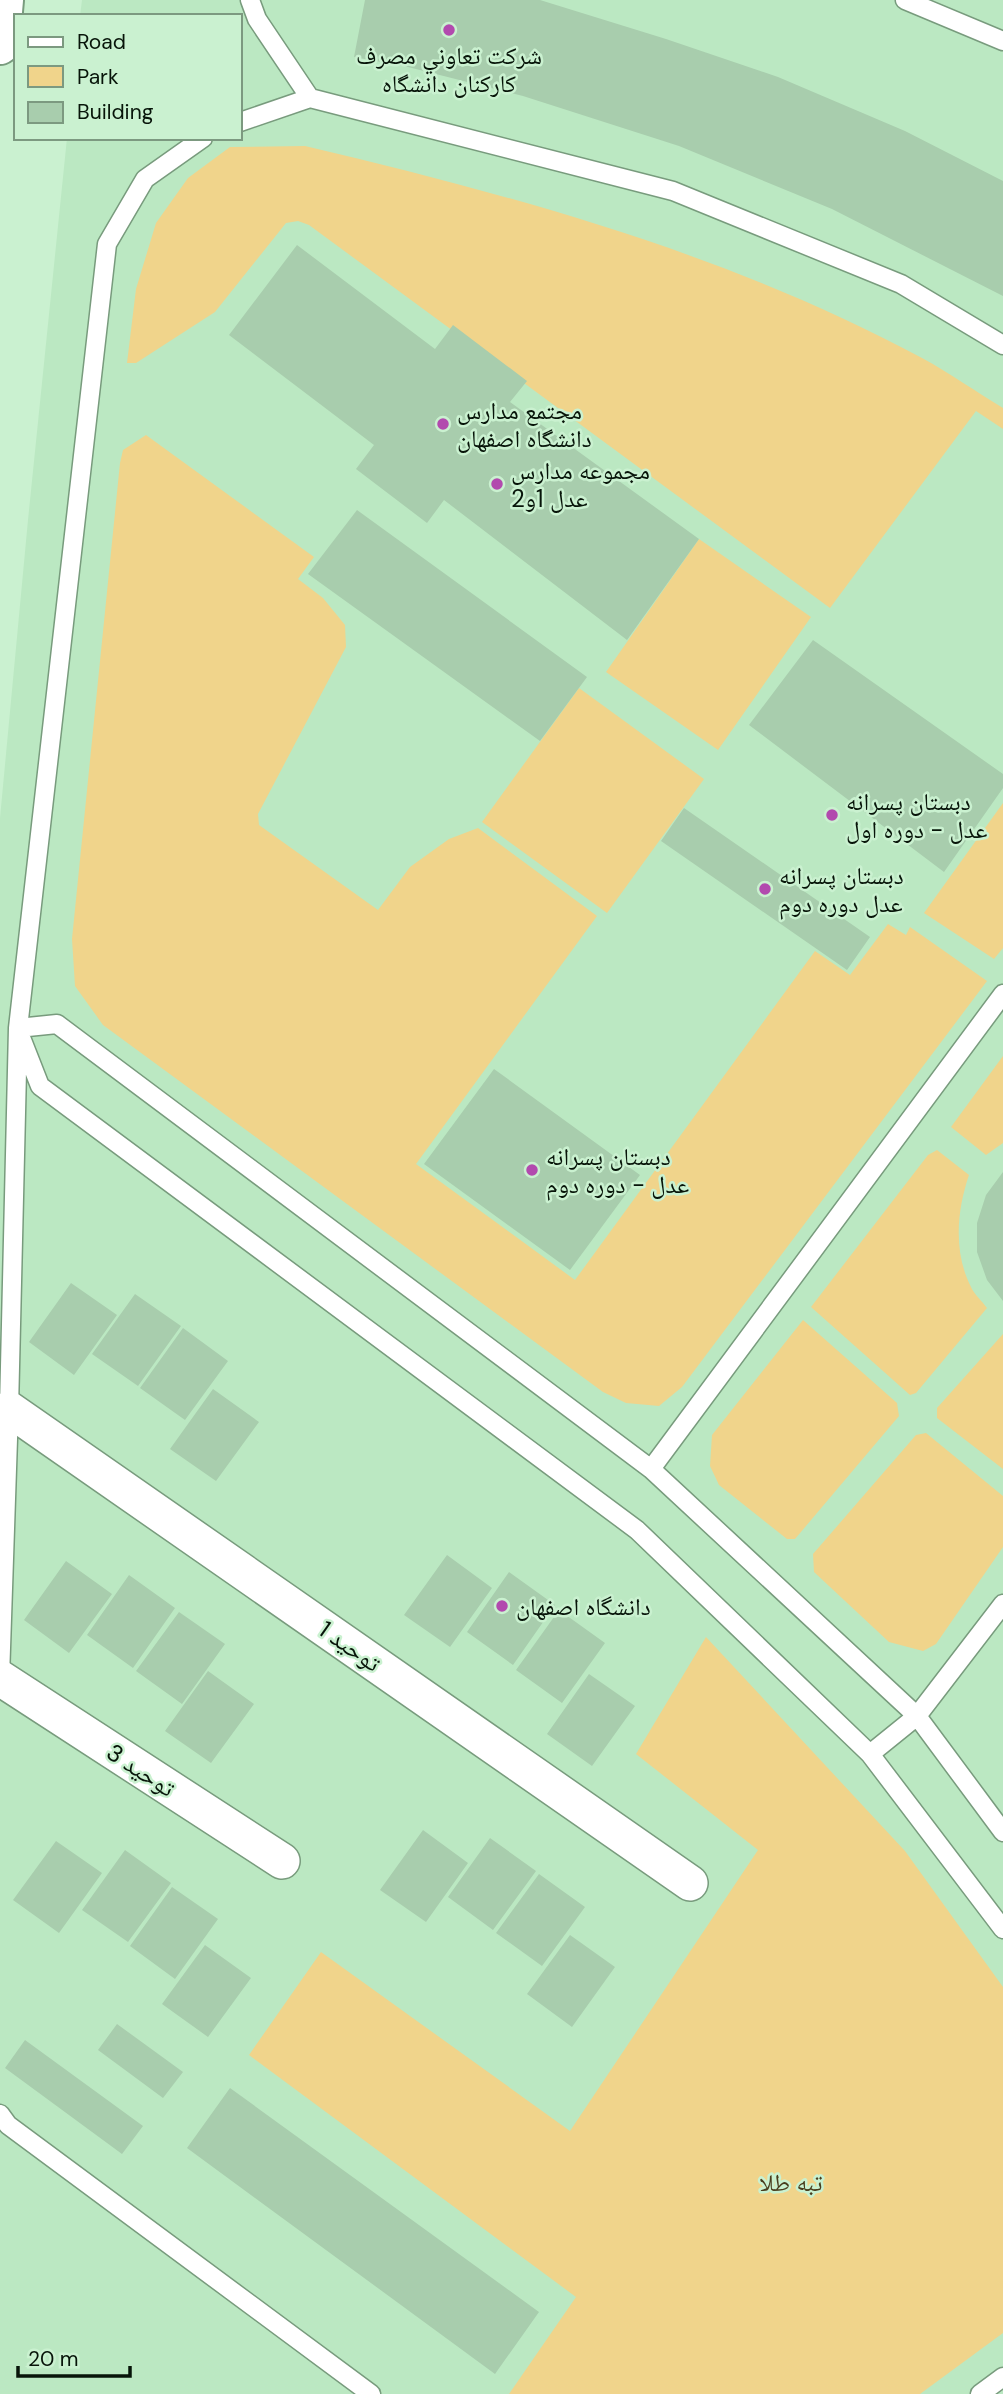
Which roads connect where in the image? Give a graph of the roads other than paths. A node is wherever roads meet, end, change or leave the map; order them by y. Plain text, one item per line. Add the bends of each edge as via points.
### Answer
1 (4, 0) edge
2 (250, 0) edge
3 (905, 0) edge
4 (1003, 41) edge
5 (0, 45) edge
6 (310, 97) junction
7 (242, 121) edge
8 (200, 140) edge
9 (1003, 345) edge
10 (1003, 994) edge
11 (18, 1028) junction
12 (9, 1409) junction
13 (650, 1469) junction
14 (1003, 1604) edge
15 (0, 1678) edge
16 (917, 1716) junction
17 (870, 1754) junction
18 (1003, 1832) edge
19 (282, 1861) dead end
20 (690, 1884) dead end
21 (1003, 1930) edge
22 (0, 2114) edge
23 (1003, 2376) edge
24 (371, 2394) edge
25 (980, 2394) edge

1 - 5 main road
2 - 6 lane via 257,19
3 - 4 lane
6 - 7 lane
6 - 9 lane via 673,191 901,284
8 - 11 lane via 145,178 107,244
10 - 13 lane
11 - 12 lane
11 - 13 lane via 57,1024
11 - 17 lane via 40,1086 637,1530
12 - 15 lane
12 - 20 street, توحید 1
13 - 16 lane
14 - 16 lane
15 - 19 street, توحید 3
16 - 17 lane
16 - 18 lane
17 - 21 lane
22 - 24 lane via 8,2125
23 - 25 lane

